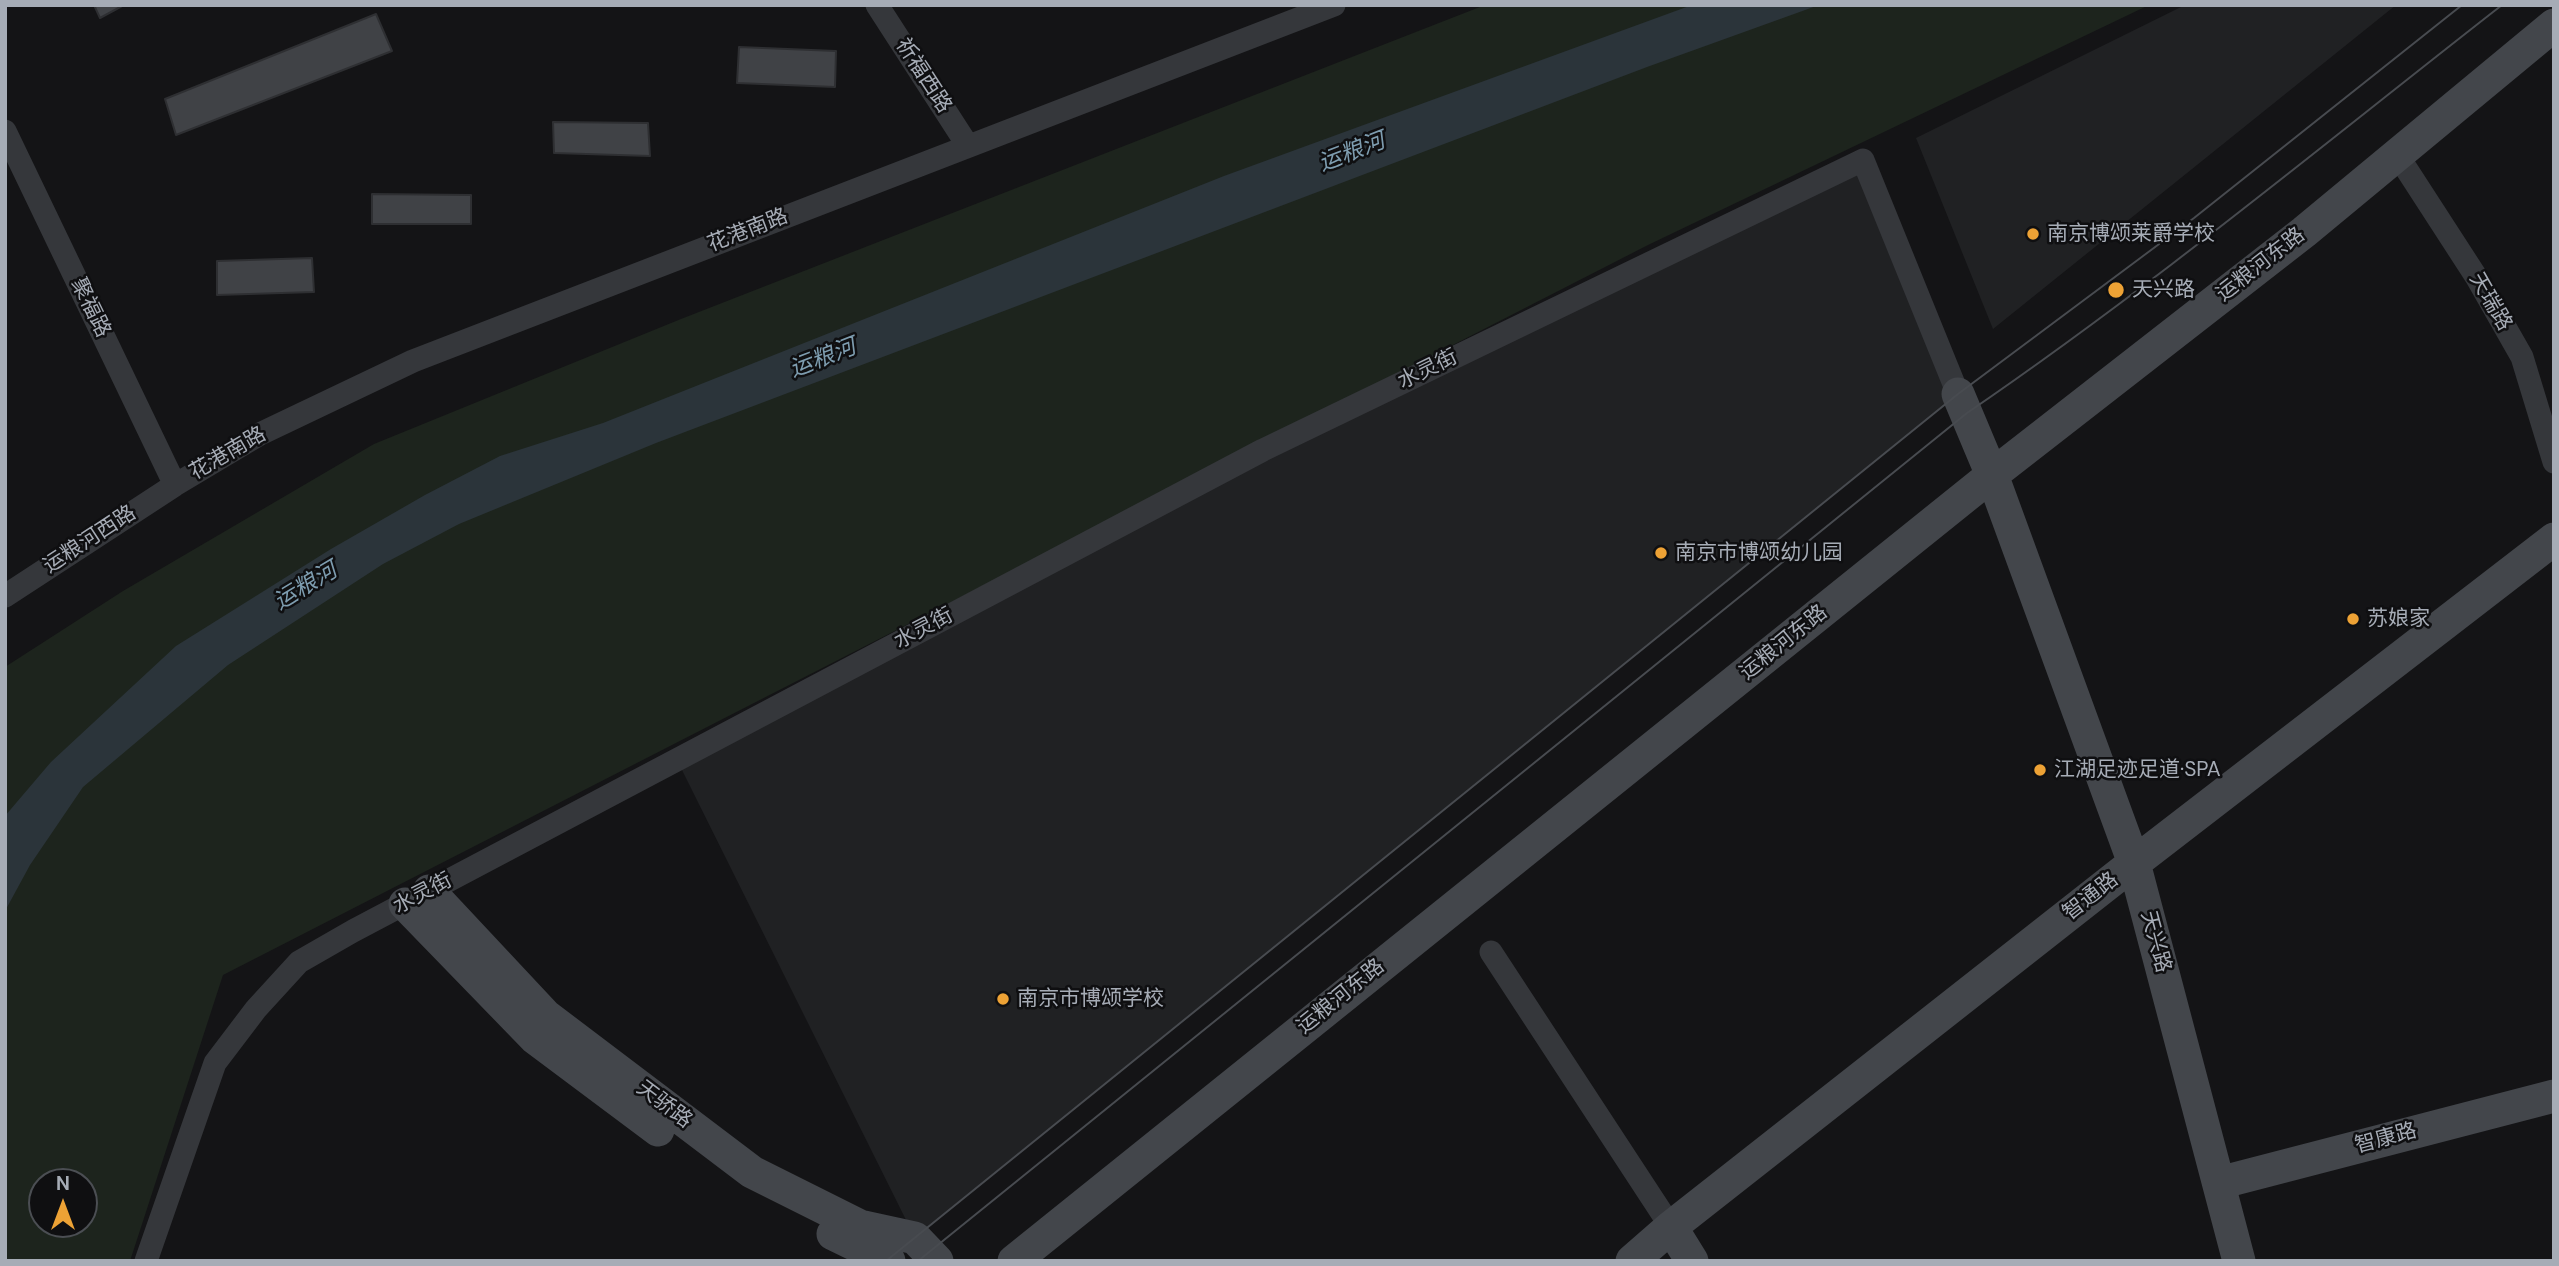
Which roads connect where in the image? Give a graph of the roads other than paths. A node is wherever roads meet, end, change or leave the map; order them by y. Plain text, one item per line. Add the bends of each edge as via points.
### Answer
1 (877, 5) edge
2 (1334, 5) edge
3 (2554, 25) edge
4 (5, 131) edge
5 (968, 146) junction
6 (2398, 156) junction
7 (1958, 394) joint
8 (2554, 462) edge
9 (1992, 475) junction
10 (175, 485) junction
11 (2554, 539) edge
12 (5, 596) edge
13 (2134, 863) junction
14 (417, 897) junction
15 (1490, 952) dead end
16 (2554, 1096) edge
17 (2219, 1183) junction
18 (1671, 1227) junction
19 (146, 1261) edge
20 (889, 1261) edge
21 (937, 1261) edge
22 (1014, 1261) edge
23 (1632, 1261) edge
24 (1692, 1261) edge
25 (2239, 1261) edge

1 - 5 street, 祈福西路
2 - 5 street, 花港南路
3 - 6 street, 运粮河东路
4 - 10 street, 聚福路
5 - 10 street, 花港南路 via 413,361 262,433
6 - 8 street, 天瑞路 via 2522,357
6 - 9 street, 运粮河东路
7 - 9 street, 天兴路
7 - 14 street, 水灵街 via 1863,160 1264,450
9 - 13 street, 天兴路
9 - 22 street, 运粮河东路
10 - 12 street, 运粮河西路
11 - 13 street, 智通路
13 - 17 street, 天兴路
13 - 18 street, 智通路
14 - 19 street, 水灵街 via 299,962 215,1062
14 - 20 street, 天骄路 via 535,1038 736,1187
14 - 21 street, 天骄路 via 547,1016 752,1172 860,1226 915,1238
15 - 18 street
16 - 17 street, 智康路
17 - 25 street, 天兴路
18 - 23 street, 智通路
18 - 24 street

